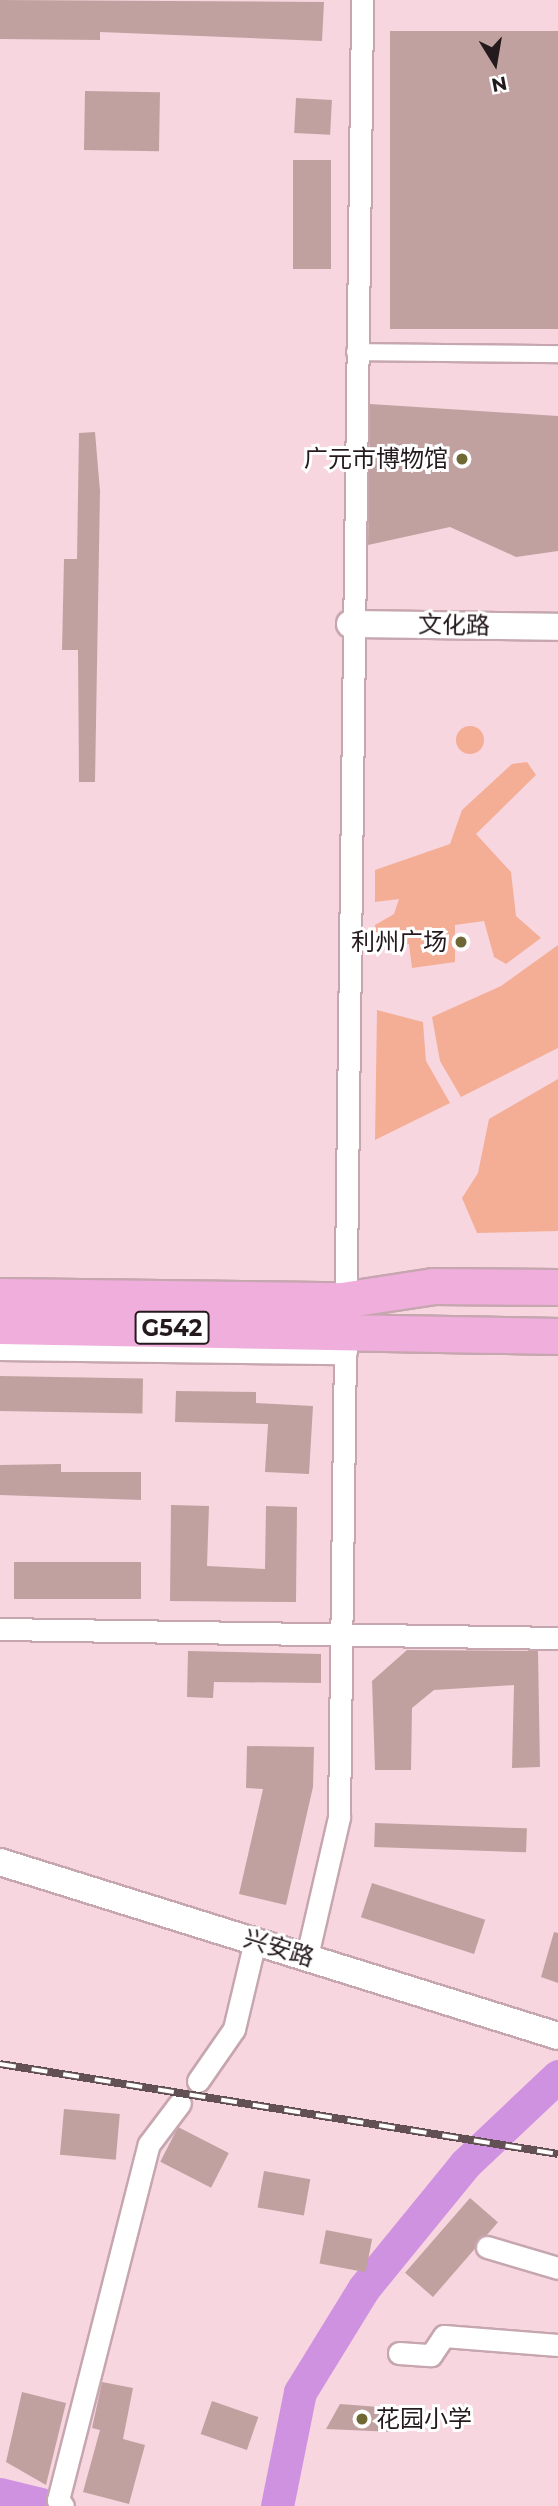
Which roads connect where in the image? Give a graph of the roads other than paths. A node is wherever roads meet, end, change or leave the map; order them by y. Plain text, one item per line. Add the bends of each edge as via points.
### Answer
1 (362, 0) edge
2 (355, 352) junction
3 (558, 354) edge
4 (350, 624) junction
5 (558, 627) edge
6 (558, 1287) edge
7 (0, 1296) edge
8 (0, 1326) edge
9 (344, 1327) junction
10 (558, 1336) edge
11 (0, 1347) edge
12 (0, 1629) edge
13 (339, 1633) junction
14 (558, 1638) edge
15 (0, 1862) edge
16 (255, 1941) junction
17 (307, 1956) junction
18 (558, 2036) edge
19 (198, 2081) dead end
20 (180, 2103) dead end
21 (487, 2247) dead end
22 (558, 2268) edge
23 (558, 2345) edge
24 (399, 2353) dead end
25 (63, 2506) edge

1 - 2 street
2 - 3 street
2 - 4 street
4 - 5 street, 文化路
4 - 9 street
6 - 9 highway, G542 via 433,1286
7 - 9 highway, G542
8 - 9 highway, G542
9 - 10 highway, G542
9 - 11 street
9 - 13 street
12 - 13 street
13 - 14 street
13 - 17 street via 339,1817
15 - 16 street, 兴安路
16 - 17 street, 兴安路
16 - 19 street via 234,2029
17 - 18 street, 兴安路
20 - 25 street via 149,2144 58,2501
21 - 22 street
23 - 24 street via 444,2336 431,2355

